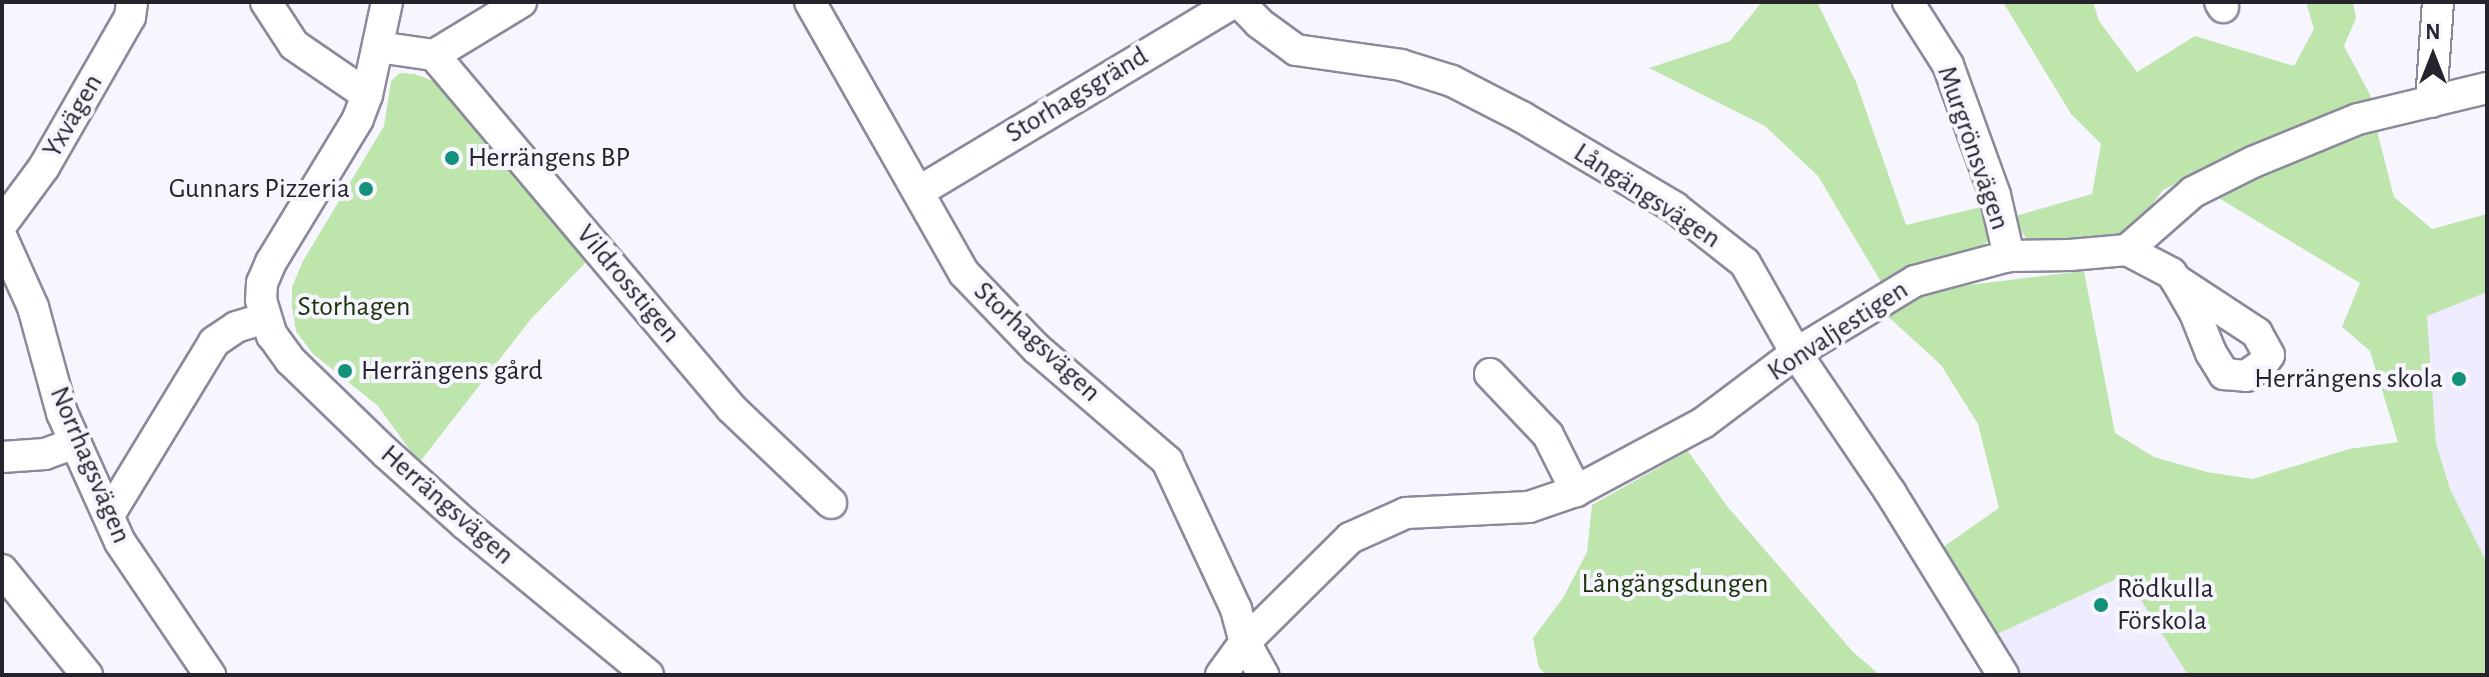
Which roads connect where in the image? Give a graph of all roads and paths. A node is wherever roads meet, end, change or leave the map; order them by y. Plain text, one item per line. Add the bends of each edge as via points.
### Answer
1 (132, 2) edge
2 (266, 2) edge
3 (387, 2) edge
4 (521, 2) edge
5 (810, 2) edge
6 (1237, 2) edge
7 (1908, 2) edge
8 (2438, 2) edge
9 (378, 47) junction
10 (434, 55) junction
11 (2487, 88) edge
12 (367, 95) junction
13 (2431, 102) junction
14 (920, 191) junction
15 (2, 224) edge
16 (2, 238) edge
17 (2127, 250) junction
18 (2009, 256) junction
19 (2176, 280) dead end
20 (265, 318) junction
21 (1796, 353) junction
22 (1490, 374) dead end
23 (76, 443) junction
24 (2, 457) edge
25 (1576, 491) junction
26 (831, 503) dead end
27 (109, 515) junction
28 (2, 570) edge
29 (1245, 642) junction
30 (87, 675) edge
31 (210, 675) edge
32 (648, 675) edge
33 (1221, 675) edge
34 (1263, 675) edge
35 (2003, 675) edge

1 - 15 street, Yxvägen via 130,17 44,167
2 - 12 street via 294,45
3 - 9 street, Herrängsvägen
4 - 10 street
5 - 14 street, Storhagsvägen
6 - 14 street, Storhagsgränd
6 - 21 street, Långängsvägen via 1296,50 1401,65 1452,81 1674,207 1745,263
7 - 18 street, Murgrönsvägen via 1948,65 1995,195
8 - 13 street
9 - 10 street
9 - 12 street, Herrängsvägen
10 - 26 street, Vildrosstigen via 731,408
11 - 13 street
12 - 20 street, Herrängsvägen via 347,141 271,262 262,283
13 - 17 street via 2358,119 2241,168 2193,192
14 - 29 street, Storhagsvägen via 964,273 987,300 1167,461 1236,609
16 - 23 street, Norrhagsvägen via 33,307 62,413
17 - 18 street, Konvaljestigen
17 - 19 street
18 - 21 street, Konvaljestigen via 1915,281
20 - 27 street via 236,327 214,342
20 - 32 street, Herrängsvägen via 290,360 386,453
21 - 25 street, Konvaljestigen via 1703,423
21 - 35 street, Långängsvägen
22 - 25 street via 1548,435
23 - 24 street via 45,454
23 - 27 street, Norrhagsvägen
25 - 29 street, Konvaljestigen via 1529,507 1406,513 1350,538
27 - 31 street, Norrhagsvägen via 120,542
28 - 30 street
29 - 33 street, Konvaljestigen
29 - 34 street, Storhagsvägen

